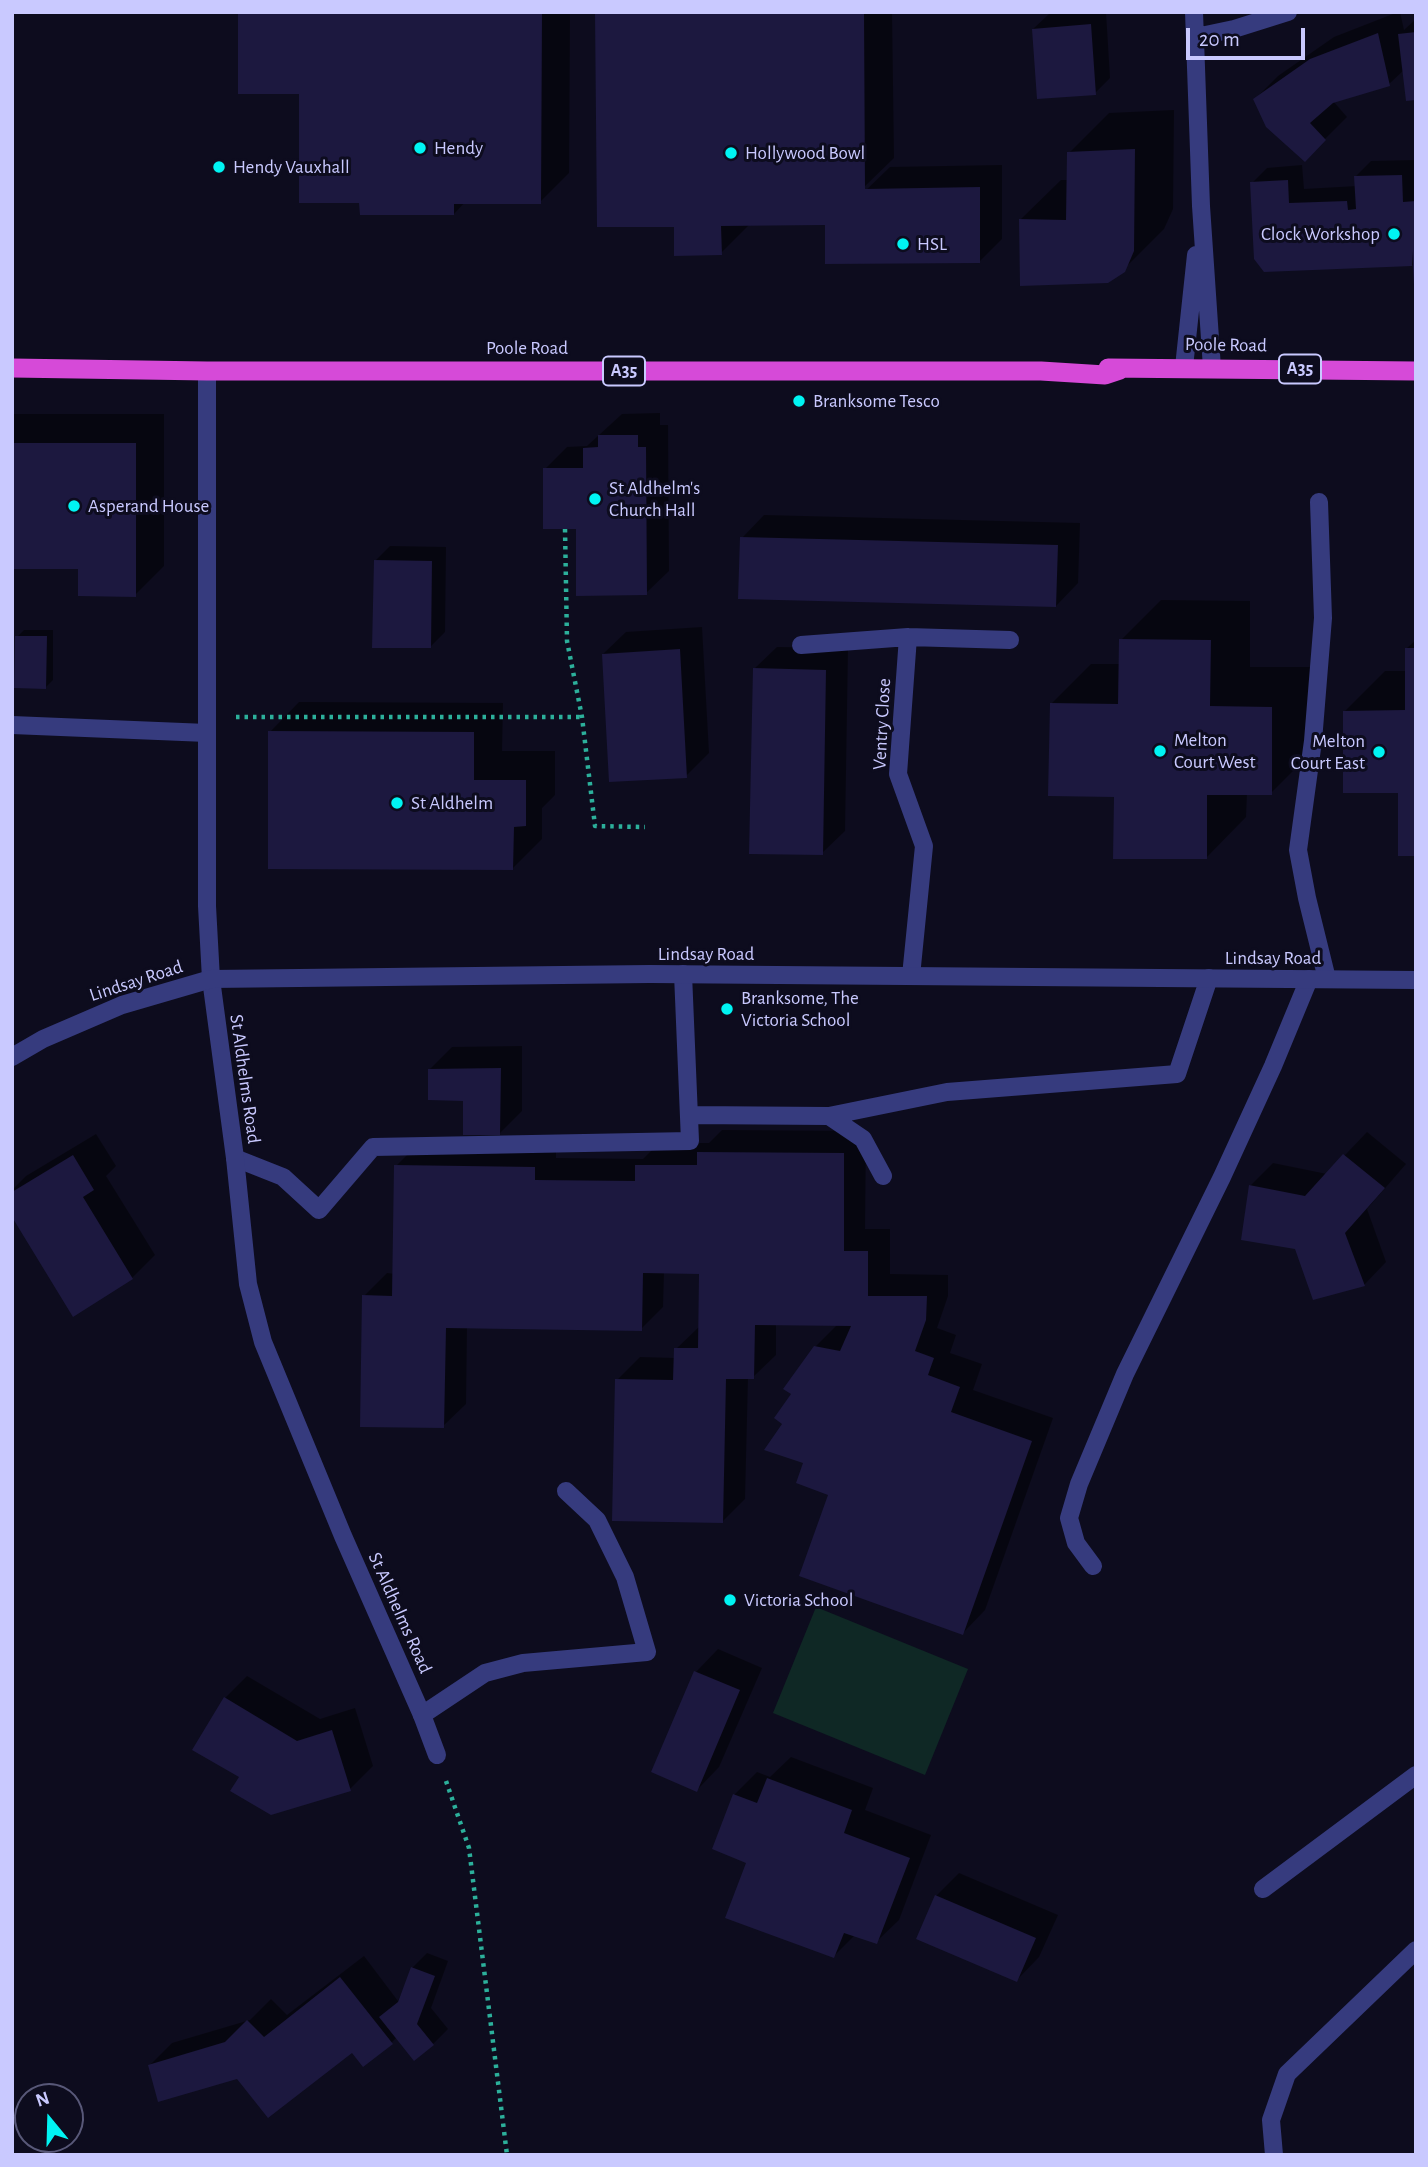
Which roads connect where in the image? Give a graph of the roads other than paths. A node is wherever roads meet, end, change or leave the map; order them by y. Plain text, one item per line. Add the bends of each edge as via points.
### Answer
1 (1194, 12) edge
2 (1288, 12) edge
3 (1196, 37) junction
4 (1201, 206) junction
5 (1184, 367) junction
6 (12, 368) edge
7 (1212, 368) junction
8 (206, 371) junction
9 (1416, 371) edge
10 (1319, 502) dead end
11 (908, 637) junction
12 (1010, 640) dead end
13 (801, 645) dead end
14 (12, 725) edge
15 (207, 725) junction
16 (683, 974) junction
17 (911, 976) junction
18 (1209, 978) junction
19 (211, 979) junction
20 (1318, 979) junction
21 (1416, 980) edge
22 (12, 1057) edge
23 (690, 1115) junction
24 (829, 1116) junction
25 (235, 1157) junction
26 (883, 1176) dead end
27 (566, 1491) dead end
28 (1093, 1566) dead end
29 (422, 1715) junction
30 (437, 1755) road end
31 (1416, 1775) edge
32 (1263, 1889) dead end
33 (1416, 1950) edge
34 (1274, 2155) edge

1 - 3 street
2 - 3 street
3 - 4 street
4 - 5 street
4 - 7 street
5 - 7 highway, Poole Road / A35
5 - 8 highway, Poole Road / A35
6 - 8 highway, Poole Road / A35
7 - 9 highway, Poole Road / A35
8 - 15 street, St Aldhelms Road
10 - 20 street via 1323,618 1314,741 1298,850
11 - 12 street
11 - 13 street
11 - 17 street, Ventry Close via 898,774 924,846
14 - 15 street
15 - 19 street, St Aldhelms Road
16 - 17 street, Lindsay Road
16 - 19 street, Lindsay Road
16 - 23 street
17 - 18 street, Lindsay Road
18 - 20 street, Lindsay Road
18 - 24 street via 1177,1074 947,1092
19 - 22 street, Lindsay Road via 122,1005
19 - 25 street, St Aldhelms Road
20 - 21 street, Lindsay Road
20 - 28 street via 1125,1374 1079,1484 1069,1518 1076,1543
23 - 24 street
23 - 25 street via 690,1141 373,1147 318,1210 283,1177
24 - 26 street via 863,1139
25 - 29 street, St Aldhelms Road via 248,1284 263,1342
27 - 29 street via 597,1520 625,1577 647,1652 523,1663 485,1673
29 - 30 street, St Aldhelms Road
31 - 32 street
33 - 34 street via 1287,2074 1271,2120

